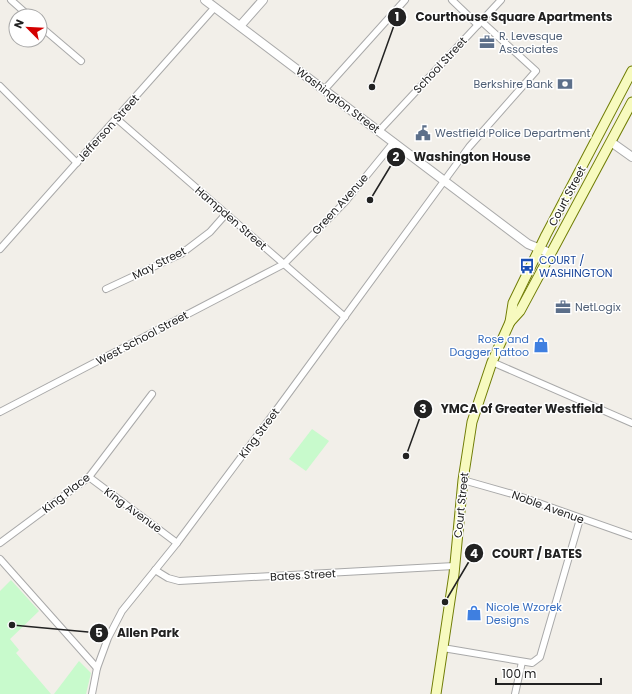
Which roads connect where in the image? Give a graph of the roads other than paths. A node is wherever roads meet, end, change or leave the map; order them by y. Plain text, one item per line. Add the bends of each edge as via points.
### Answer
1 (11, 0) edge
2 (205, 0) edge
3 (263, 0) edge
4 (405, 0) edge
5 (452, 0) edge
6 (501, 0) edge
7 (214, 7) junction
8 (20, 8) edge
9 (480, 23) junction
10 (240, 26) junction
11 (48, 33) edge
12 (81, 61) dead end
13 (631, 77) edge
14 (0, 86) edge
15 (325, 89) junction
16 (632, 102) edge
17 (117, 119) junction
18 (379, 131) junction
19 (600, 135) junction
20 (394, 142) junction
21 (611, 142) junction
22 (632, 157) edge
23 (77, 163) junction
24 (445, 181) junction
25 (570, 191) junction
26 (582, 198) junction
27 (225, 215) junction
28 (0, 249) edge
29 (540, 250) junction
30 (550, 253) junction
31 (284, 264) junction
32 (106, 289) dead end
33 (345, 317) junction
34 (510, 322) junction
35 (492, 362) junction
36 (152, 394) dead end
37 (0, 412) edge
38 (632, 423) edge
39 (88, 477) junction
40 (463, 480) junction
41 (580, 519) junction
42 (632, 536) edge
43 (177, 542) junction
44 (0, 543) edge
45 (0, 559) edge
46 (454, 566) junction
47 (155, 570) junction
48 (443, 648) junction
49 (522, 662) junction
50 (97, 668) junction
51 (92, 694) edge
52 (436, 694) edge
53 (515, 694) edge

1 - 8 street
2 - 7 street, Washington Street
3 - 10 street
4 - 15 street
5 - 9 street
6 - 9 street, School Street
7 - 10 street, Washington Street
7 - 17 street, Jefferson Street
9 - 18 street, School Street
9 - 24 street, King Street via 536,71 469,147
10 - 15 street, Washington Street
11 - 12 street
13 - 19 main road, Court Street
14 - 23 street
15 - 18 street, Washington Street
16 - 21 main road, Court Street
17 - 23 street, Jefferson Street
17 - 27 street, Hampden Street
18 - 20 street, Washington Street
19 - 21 main road
19 - 25 main road, Court Street
20 - 24 street, Washington Street
20 - 31 street, Green Avenue via 340,207
21 - 22 street
21 - 26 main road, Court Street
23 - 28 street, Jefferson Street
24 - 29 street, Washington Street via 528,244
24 - 33 street, King Street
25 - 26 main road
25 - 29 main road, Court Street
26 - 30 main road, Court Street
27 - 31 street, Hampden Street
27 - 32 street, May Street via 210,232 181,254
29 - 30 street, Washington Street
29 - 34 main road, Court Street via 513,303
30 - 34 main road, Court Street via 520,311
31 - 33 street, Hampden Street
31 - 37 street, West School Street
33 - 43 street, King Street
34 - 35 main road, Court Street
35 - 38 street
35 - 40 main road, Court Street via 472,422
36 - 39 street, King Place
39 - 43 street, King Avenue
39 - 44 street, King Place
40 - 41 street, Noble Avenue via 516,495
40 - 46 main road, Court Street
41 - 42 street, Noble Avenue
41 - 49 street via 540,658 532,662
43 - 47 street, King Street
45 - 50 street
46 - 47 street, Bates Street via 179,581
46 - 48 main road, Court Street
47 - 50 street, King Street via 122,611
48 - 49 street
48 - 52 main road, Court Street
49 - 53 street
50 - 51 street, King Street

